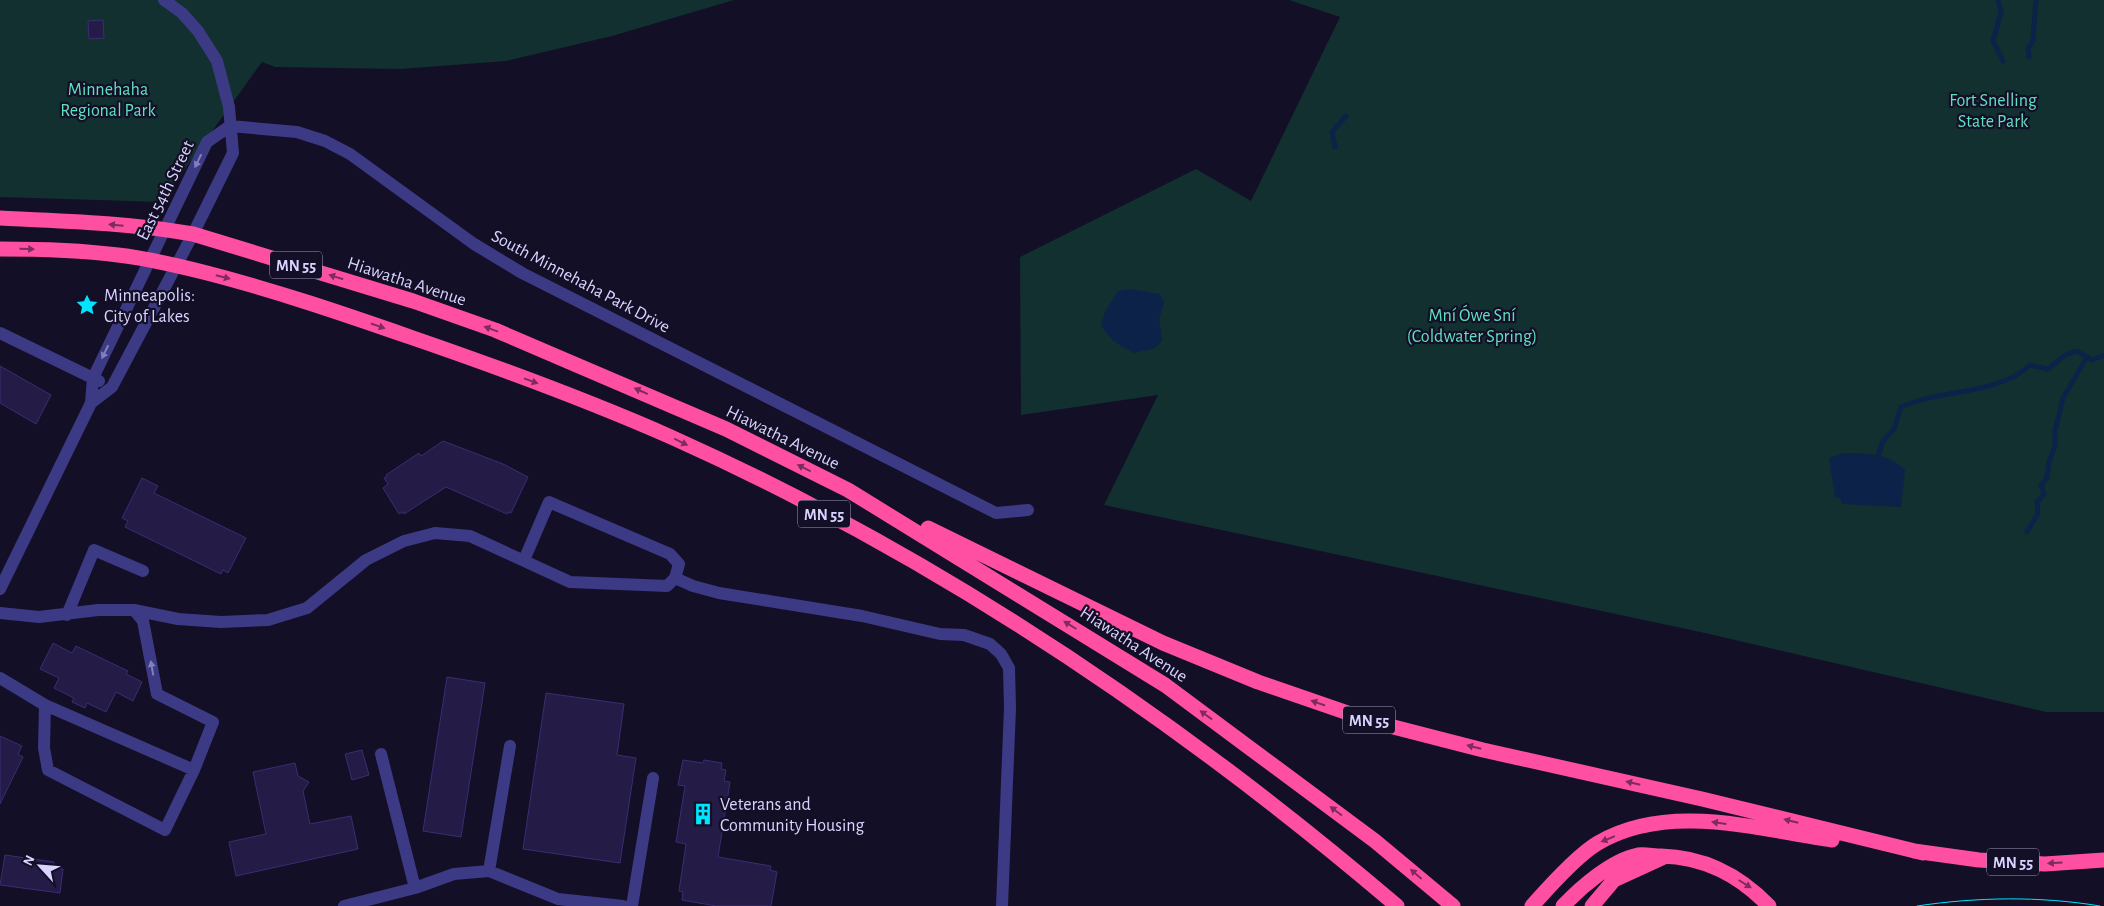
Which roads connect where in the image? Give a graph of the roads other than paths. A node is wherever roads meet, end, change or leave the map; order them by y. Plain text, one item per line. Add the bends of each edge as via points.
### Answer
1 (164, 0) edge
2 (230, 126) junction
3 (0, 218) edge
4 (165, 229) junction
5 (193, 234) junction
6 (0, 249) edge
7 (150, 260) junction
8 (176, 266) junction
9 (0, 332) edge
10 (93, 378) junction
11 (112, 387) junction
12 (91, 403) junction
13 (848, 490) junction
14 (1028, 510) dead end
15 (524, 560) junction
16 (144, 571) dead end
17 (675, 578) junction
18 (0, 589) edge
19 (134, 610) junction
20 (0, 613) edge
21 (67, 615) junction
22 (0, 678) edge
23 (45, 705) junction
24 (510, 746) dead end
25 (381, 754) dead end
26 (194, 770) junction
27 (653, 778) dead end
28 (1923, 853) junction
29 (1668, 856) junction
30 (2104, 860) edge
31 (490, 871) junction
32 (415, 888) junction
33 (344, 906) edge
34 (623, 906) edge
35 (632, 906) edge
36 (1002, 906) edge
37 (1397, 906) edge
38 (1453, 906) edge
39 (1532, 906) edge
40 (1563, 906) edge
41 (1592, 906) edge
42 (1769, 906) edge

1 - 2 street via 182,13 198,31 217,61 229,107
2 -> 4 street, East 54th Street via 208,142
2 - 5 street, East 54th Street via 233,153
2 - 14 street, South Minnehaha Park Drive via 297,132 325,141 350,154 474,244 522,273 996,513
4 -> 3 highway, Hiawatha Avenue / MN 55
4 - 5 highway, Hiawatha Avenue / MN 55
4 - 7 street, East 54th Street
5 - 8 street, East 54th Street
13 -> 5 highway, Hiawatha Avenue / MN 55 via 726,429 495,330 413,301
6 -> 7 highway, MN 55 via 74,250
7 - 8 highway, MN 55
7 -> 10 street, East 54th Street
8 - 11 street, East 54th Street
8 -> 37 highway, MN 55 via 256,286 336,312 567,394 672,438 888,548 1079,663 1259,792
9 - 10 street
10 - 11 street
10 - 12 street, East 54th Street
11 - 12 street, East 54th Street
12 - 18 street, East 54th Street
28 -> 13 highway, MN 55 via 1374,722 1258,682 1163,643
38 -> 13 highway, Hiawatha Avenue via 1375,841 1165,685
15 - 17 street via 570,582 667,586
15 - 17 street via 549,502 670,554 679,564
15 - 19 street via 470,536 435,533 404,541 366,560 306,608 268,620 221,622 178,619
16 - 21 street via 94,550
17 - 36 street via 719,593 862,616 940,634 964,635 990,644 1001,654 1009,668 1010,708
19 - 21 street via 98,610
26 -> 19 street via 213,722 157,694 143,621
20 - 21 street via 40,617
22 - 23 street
23 - 26 street
23 - 26 street via 44,748 48,770 165,830
24 - 31 street
25 - 32 street
27 - 35 street
30 -> 28 highway, MN 55 via 2045,864
28 -> 39 highway via 1702,821 1643,824 1597,843
29 - 40 highway via 1638,856 1610,868 1579,889
29 - 41 highway via 1614,880
29 -> 42 highway via 1713,864 1752,888
31 - 32 street via 454,874
31 - 34 street via 558,899
32 - 33 street

